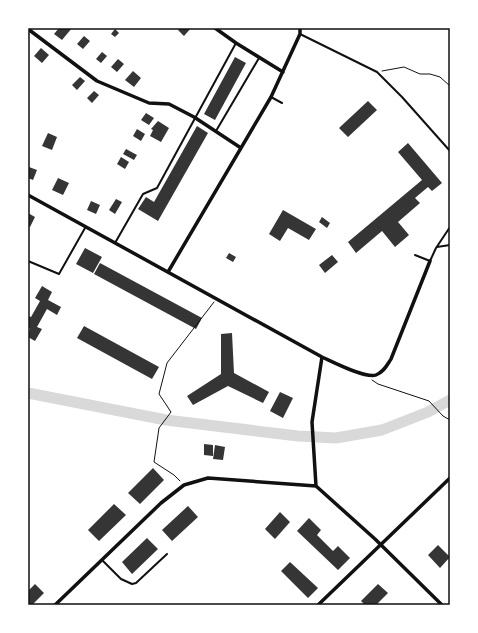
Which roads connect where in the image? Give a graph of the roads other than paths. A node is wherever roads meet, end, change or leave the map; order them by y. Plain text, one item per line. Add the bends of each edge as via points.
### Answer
1 (216, 28) edge
2 (300, 28) edge
3 (28, 29) edge
4 (300, 34) junction
5 (236, 43) junction
6 (259, 58) junction
7 (283, 72) junction
8 (271, 97) junction
9 (282, 103) dead end
10 (194, 117) junction
11 (216, 131) junction
12 (241, 148) junction
13 (450, 151) edge
14 (28, 195) edge
15 (450, 227) edge
16 (86, 228) junction
17 (115, 243) junction
18 (450, 245) edge
19 (436, 248) junction
20 (415, 255) dead end
21 (28, 261) edge
22 (430, 261) junction
23 (168, 272) junction
24 (322, 357) junction
25 (450, 478) edge
26 (316, 486) junction
27 (380, 544) junction
28 (167, 554) dead end
29 (102, 560) junction
30 (55, 605) edge
31 (318, 605) edge
32 (442, 605) edge

1 - 5 street
2 - 4 street
3 - 10 street via 97,81 149,103 169,104
4 - 7 street
4 - 13 lane via 377,72
5 - 6 street
5 - 10 lane
6 - 7 street
6 - 11 lane
7 - 8 street
8 - 9 lane
8 - 12 street
10 - 11 street
10 - 17 lane via 157,188 143,194
11 - 12 street
12 - 23 street
14 - 16 street
15 - 19 lane
16 - 17 street
16 - 21 lane via 60,274
17 - 23 street
18 - 19 lane
19 - 22 lane
20 - 22 lane
22 - 24 street via 385,370 375,375 366,375
23 - 24 street
24 - 26 street via 312,422
25 - 27 street
26 - 27 street
26 - 29 street via 208,478 184,485 161,503
27 - 31 street
27 - 32 street
28 - 29 lane via 132,584 126,584
29 - 30 street

